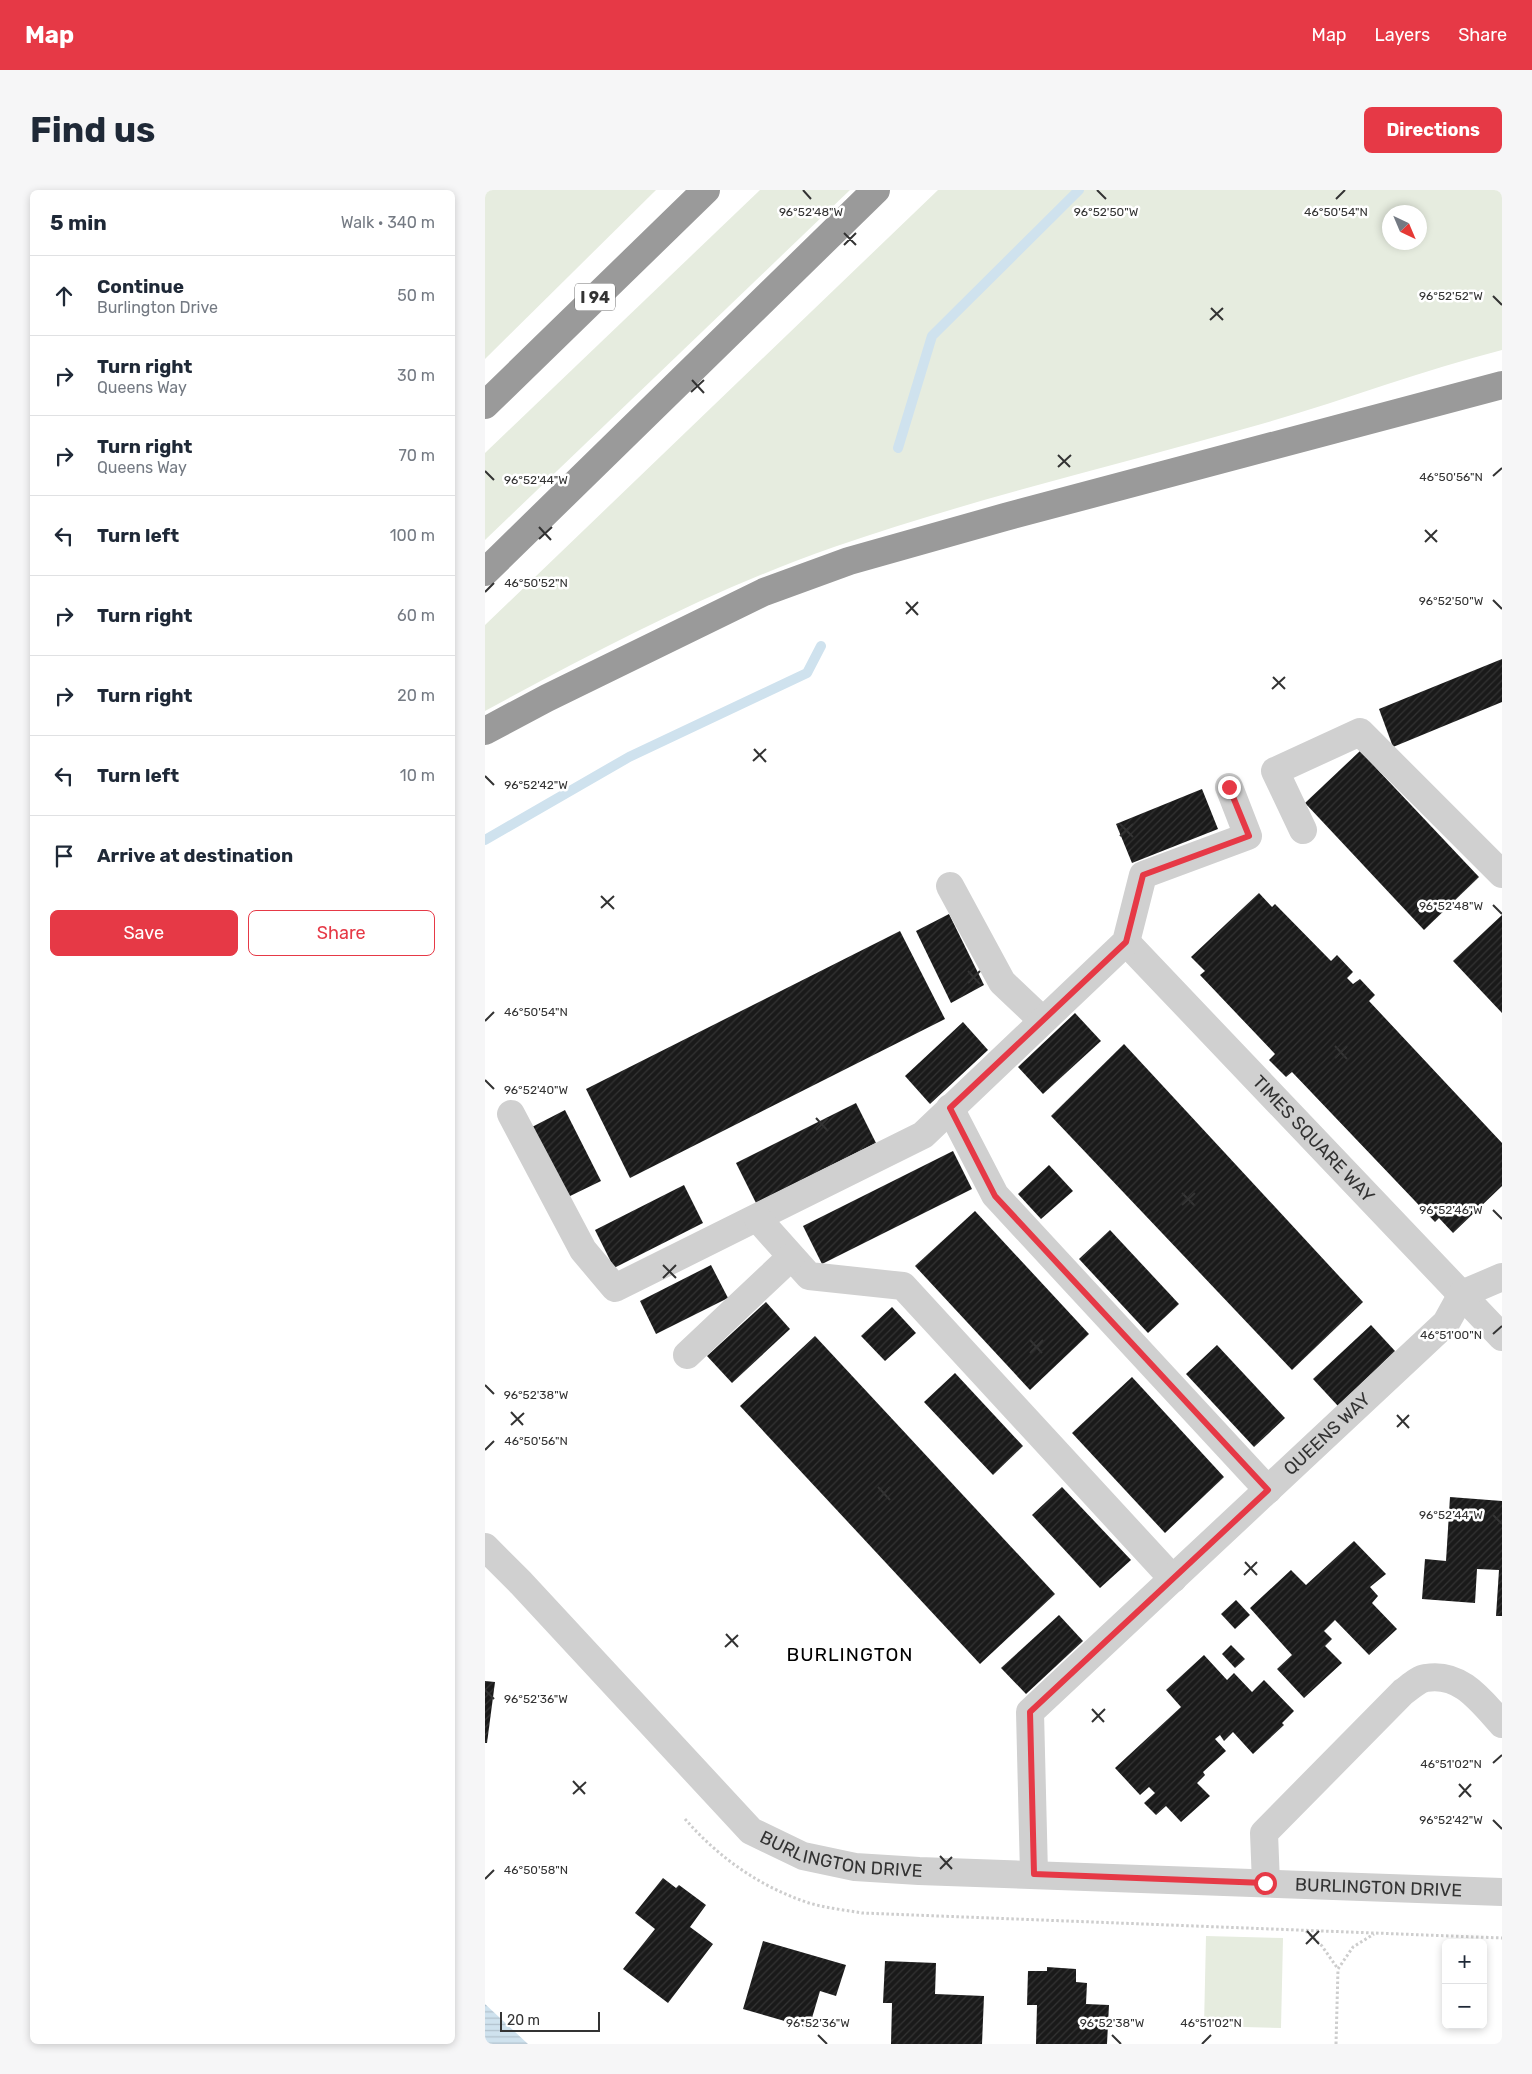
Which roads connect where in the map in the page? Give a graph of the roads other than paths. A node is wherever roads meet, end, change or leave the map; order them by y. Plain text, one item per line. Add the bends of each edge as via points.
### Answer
1 (706, 190) edge
2 (876, 190) edge
3 (1502, 385) edge
4 (485, 405) edge
5 (485, 572) edge
6 (485, 731) edge
7 (1229, 787) dead end
8 (1303, 830) dead end
9 (1502, 874) edge
10 (950, 886) dead end
11 (1126, 942) junction
12 (1042, 1020) junction
13 (950, 1108) junction
14 (511, 1114) dead end
15 (758, 1219) junction
16 (791, 1257) junction
17 (1502, 1276) edge
18 (1461, 1294) junction
19 (1502, 1337) edge
20 (687, 1356) dead end
21 (1268, 1490) junction
22 (485, 1547) edge
23 (1173, 1579) junction
24 (1502, 1724) edge
25 (1034, 1874) junction
26 (1265, 1883) junction
27 (1502, 1892) edge

1 - 4 highway, I 94
2 - 5 highway
3 - 6 highway via 849,561 763,592
7 - 11 street via 1249,836 1143,875
8 - 9 street via 1275,771 1360,732
10 - 12 street via 1002,982
11 - 12 street
11 - 18 street, TIMES SQUARE WAY
12 - 13 street
13 - 15 street via 923,1135
13 - 21 street via 995,1196
14 - 15 street via 583,1250 615,1288
15 - 16 street
16 - 20 street
16 - 23 street via 809,1276 903,1286
17 - 18 street
18 - 19 street, TIMES SQUARE WAY
18 - 21 street, QUEENS WAY via 1446,1323
21 - 23 street, QUEENS WAY
22 - 25 street, BURLINGTON DRIVE via 751,1831 803,1856 855,1867
23 - 25 street, QUEENS WAY via 1030,1712
24 - 26 street via 1471,1690 1451,1679 1425,1678 1403,1692 1264,1833
25 - 26 street, BURLINGTON DRIVE
26 - 27 street, BURLINGTON DRIVE

